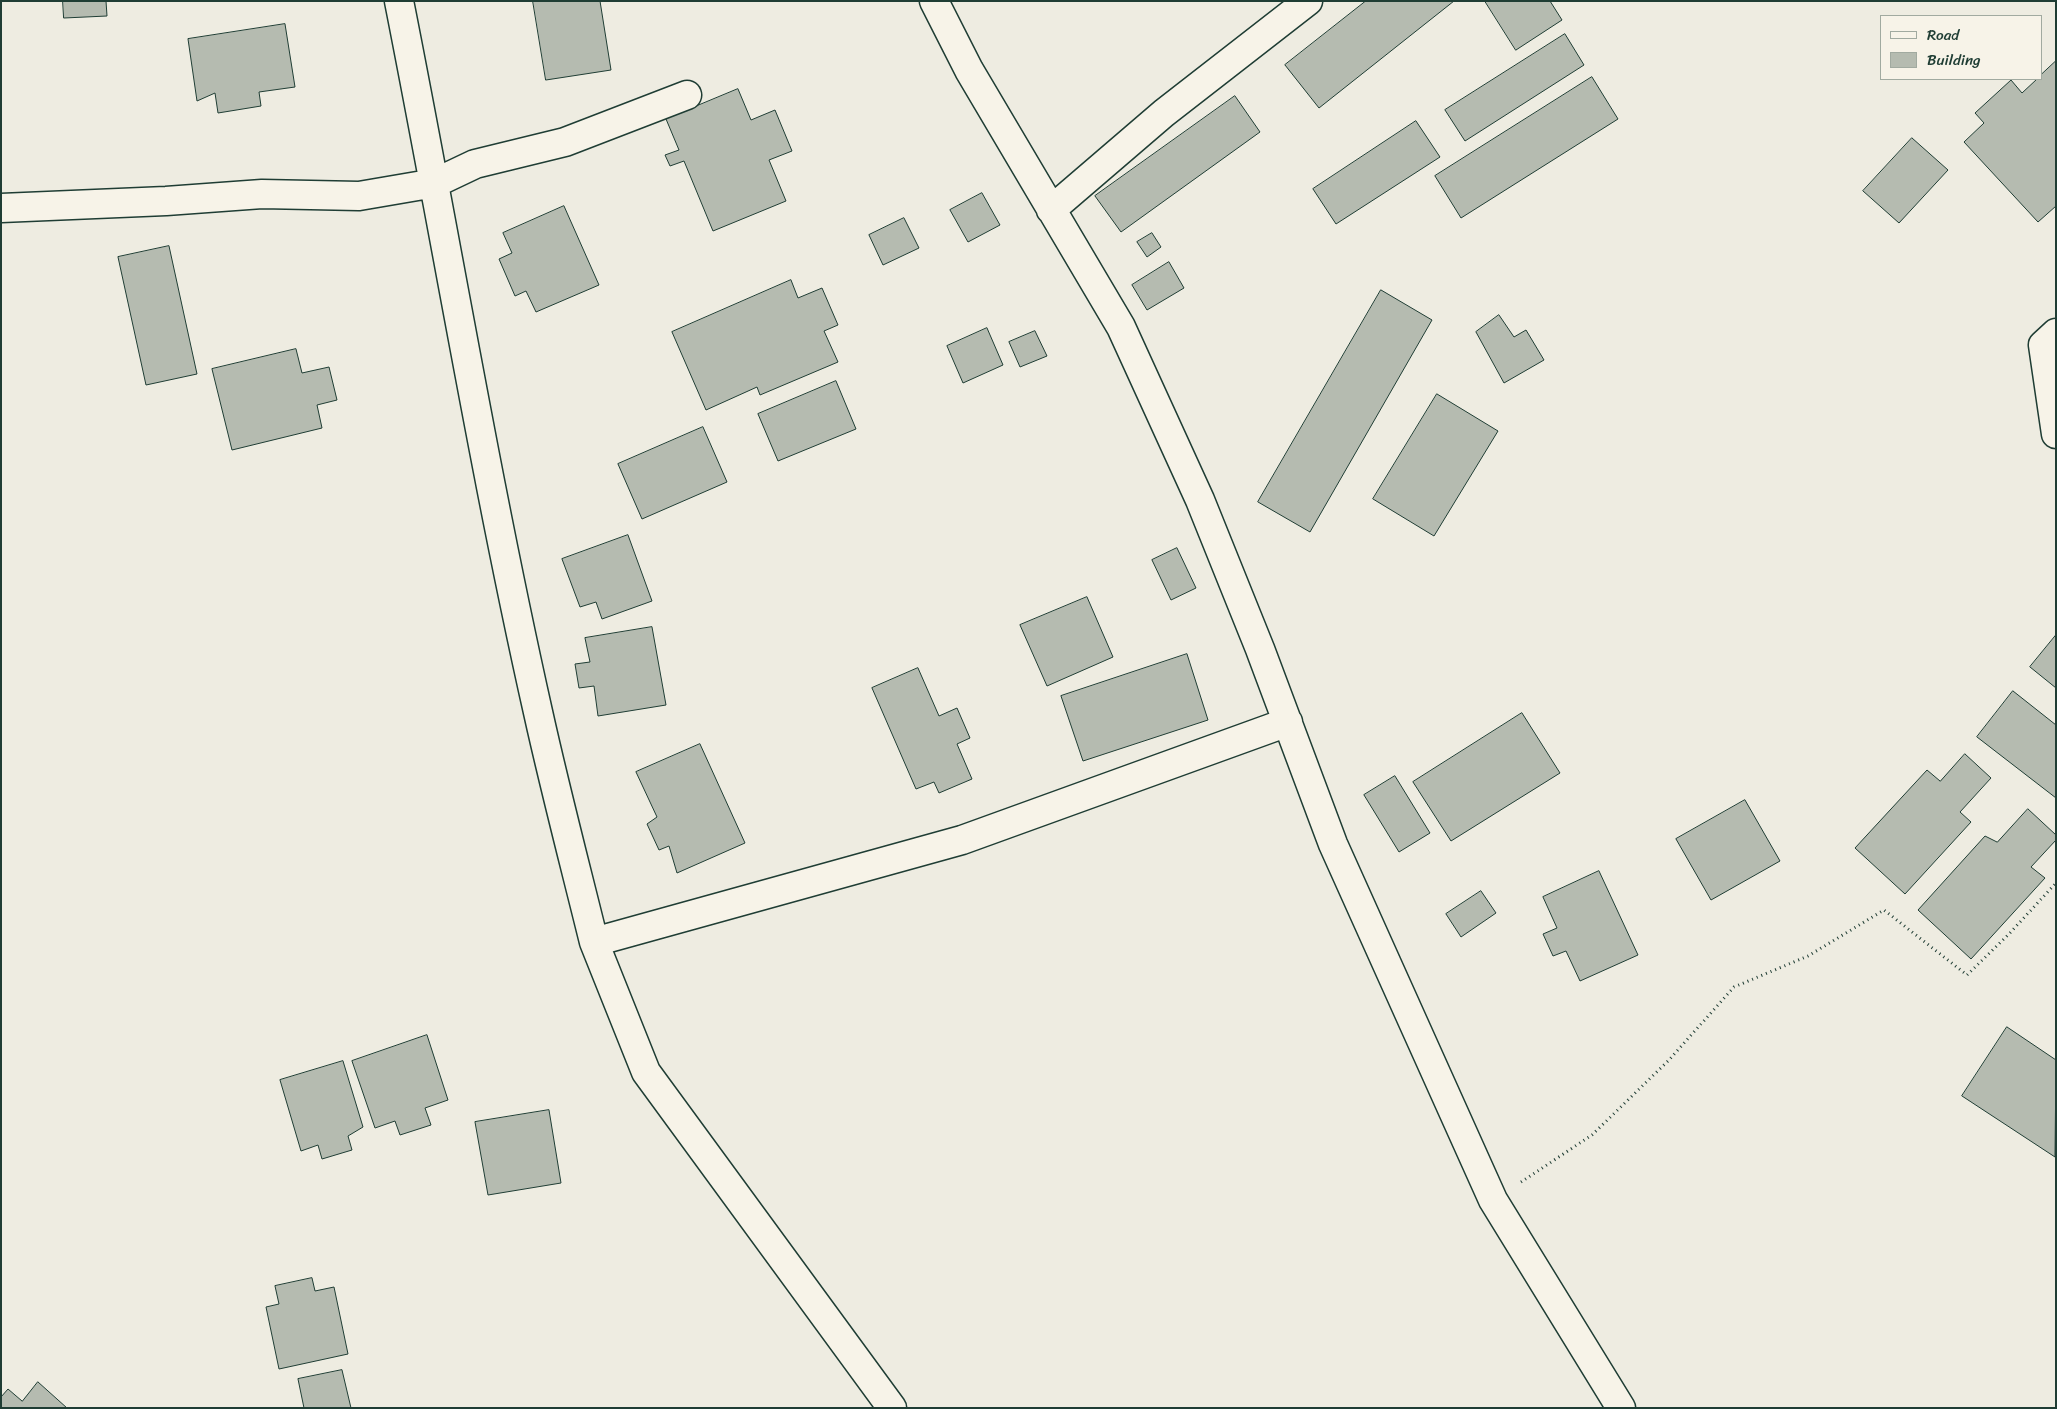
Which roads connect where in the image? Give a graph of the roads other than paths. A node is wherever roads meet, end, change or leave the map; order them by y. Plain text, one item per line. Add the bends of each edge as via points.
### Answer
1 (399, 1) edge
2 (934, 1) edge
3 (1308, 1) edge
4 (687, 95) dead end
5 (435, 183) junction
6 (1, 208) edge
7 (1051, 210) junction
8 (2056, 333) edge
9 (2056, 434) edge
10 (1288, 722) junction
11 (594, 942) junction
12 (892, 1408) edge
13 (1621, 1408) edge

1 - 5 street
2 - 7 street via 969,70
3 - 7 street via 1164,113
4 - 5 street via 565,142 475,164
5 - 6 street via 359,196 262,194
5 - 11 street via 465,352 538,712
7 - 10 street via 1121,326 1200,500
8 - 9 street via 2043,345
10 - 11 street via 962,840
10 - 13 street via 1332,844 1494,1200
11 - 12 street via 646,1072

